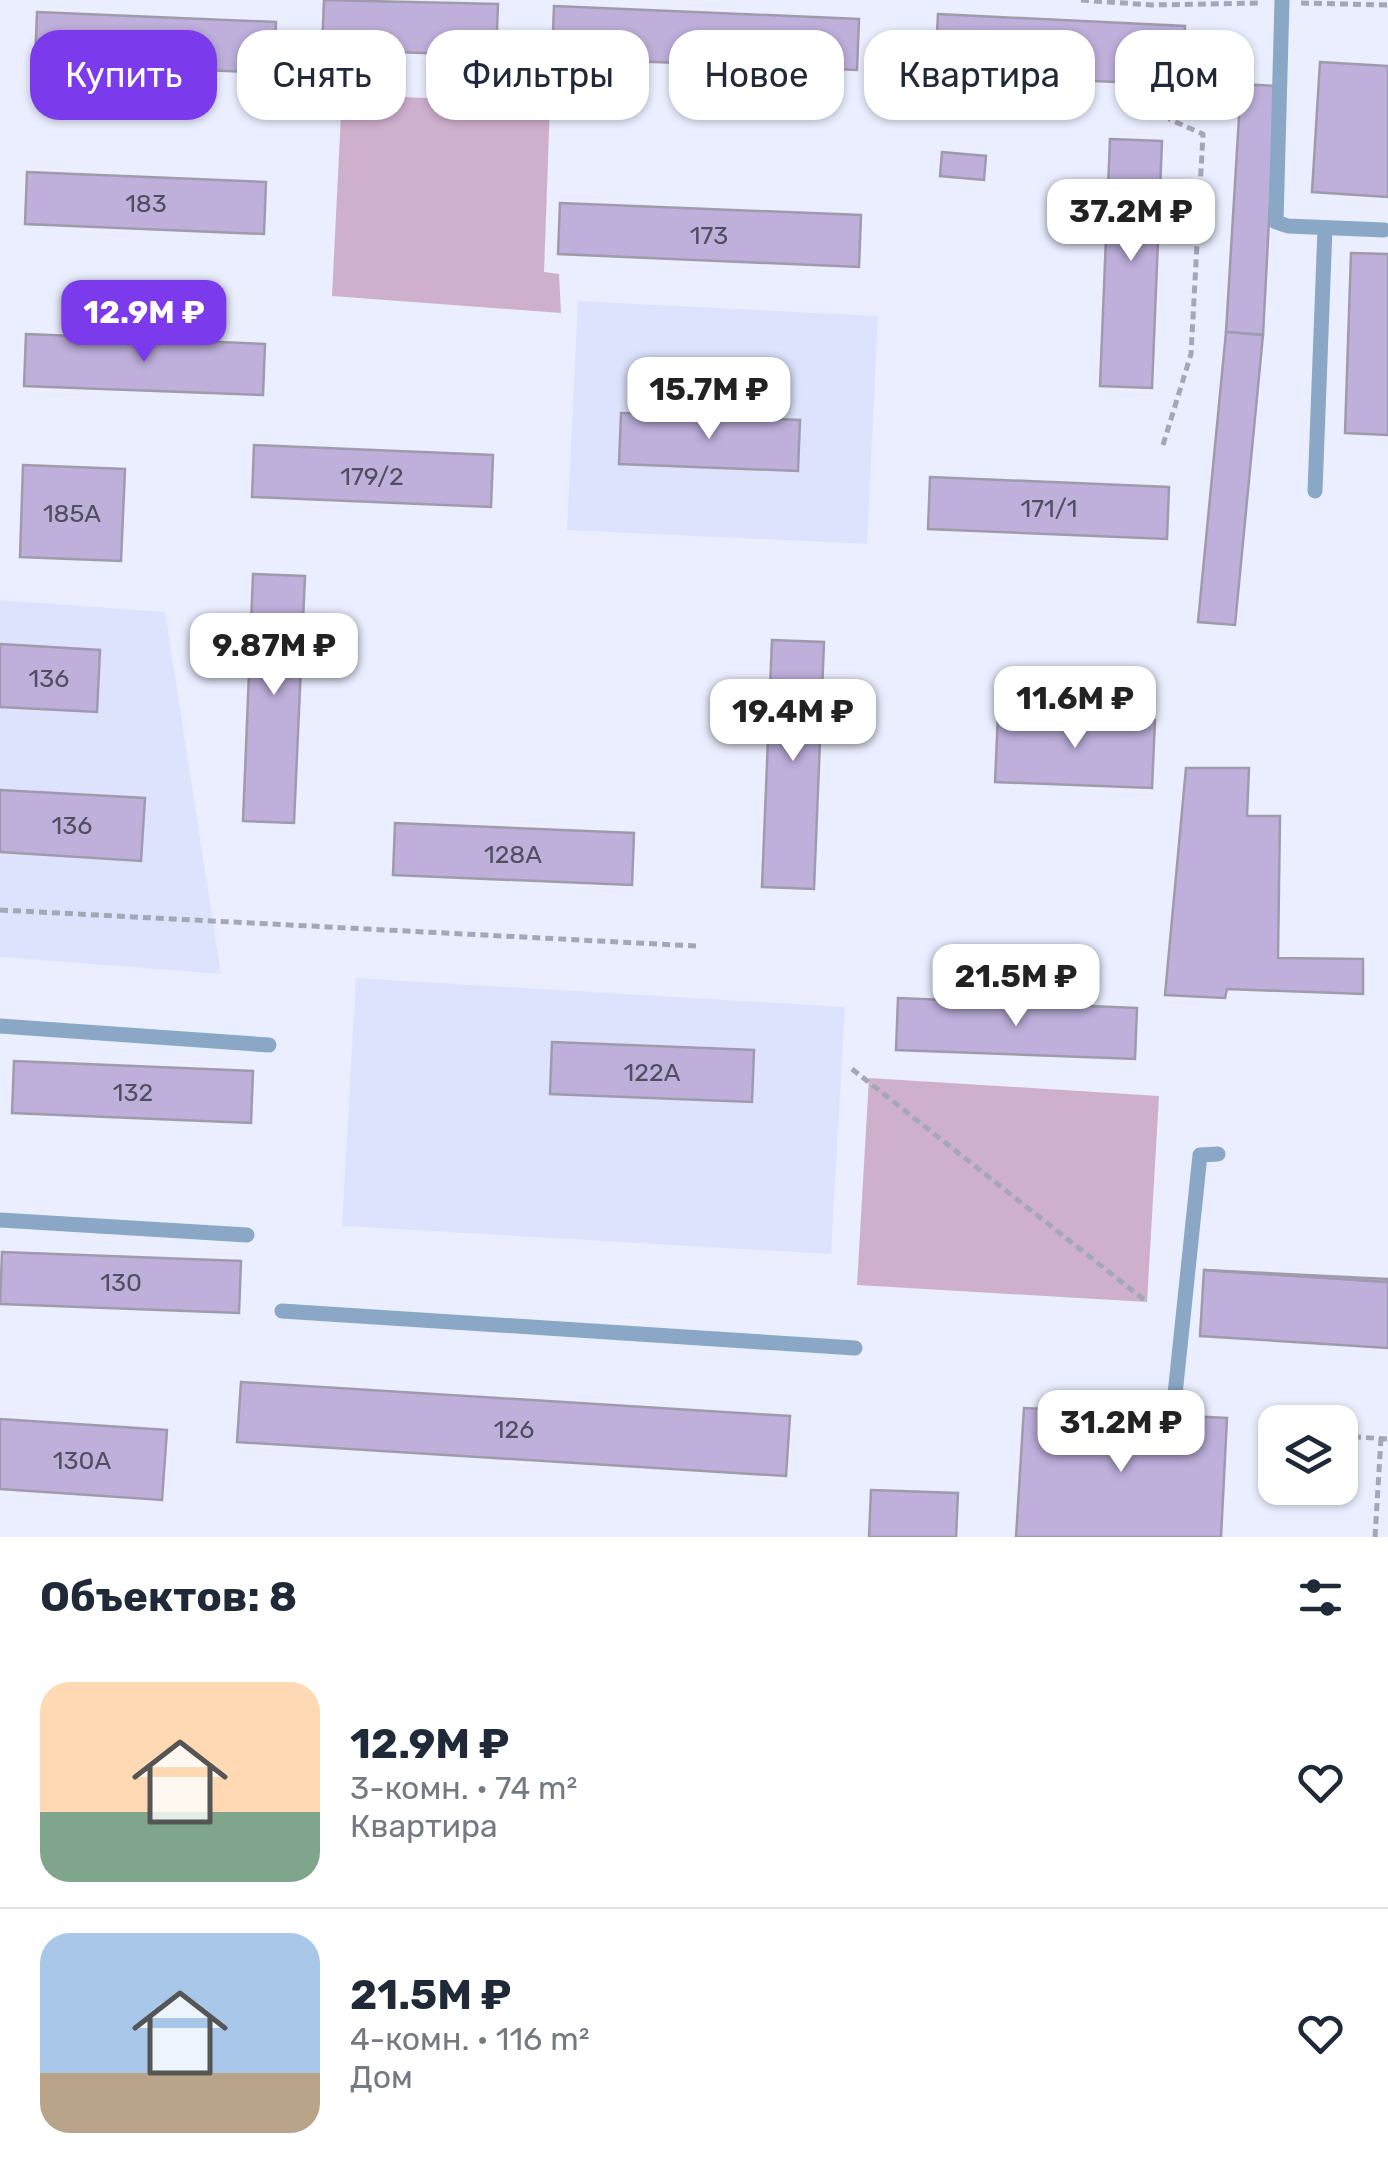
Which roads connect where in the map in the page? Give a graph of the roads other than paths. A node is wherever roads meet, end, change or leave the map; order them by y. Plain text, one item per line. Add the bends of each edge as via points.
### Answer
1 (1282, 1) edge
2 (1325, 228) junction
3 (1384, 230) dead end
4 (1315, 491) dead end
5 (0, 1026) edge
6 (270, 1045) dead end
7 (1218, 1154) dead end
8 (0, 1220) edge
9 (247, 1236) dead end
10 (282, 1311) dead end
11 (855, 1348) dead end
12 (1174, 1404) dead end

1 - 2 lane via 1276,222
2 - 3 lane
2 - 4 lane
5 - 6 lane
7 - 12 lane via 1200,1155
8 - 9 lane
10 - 11 lane

